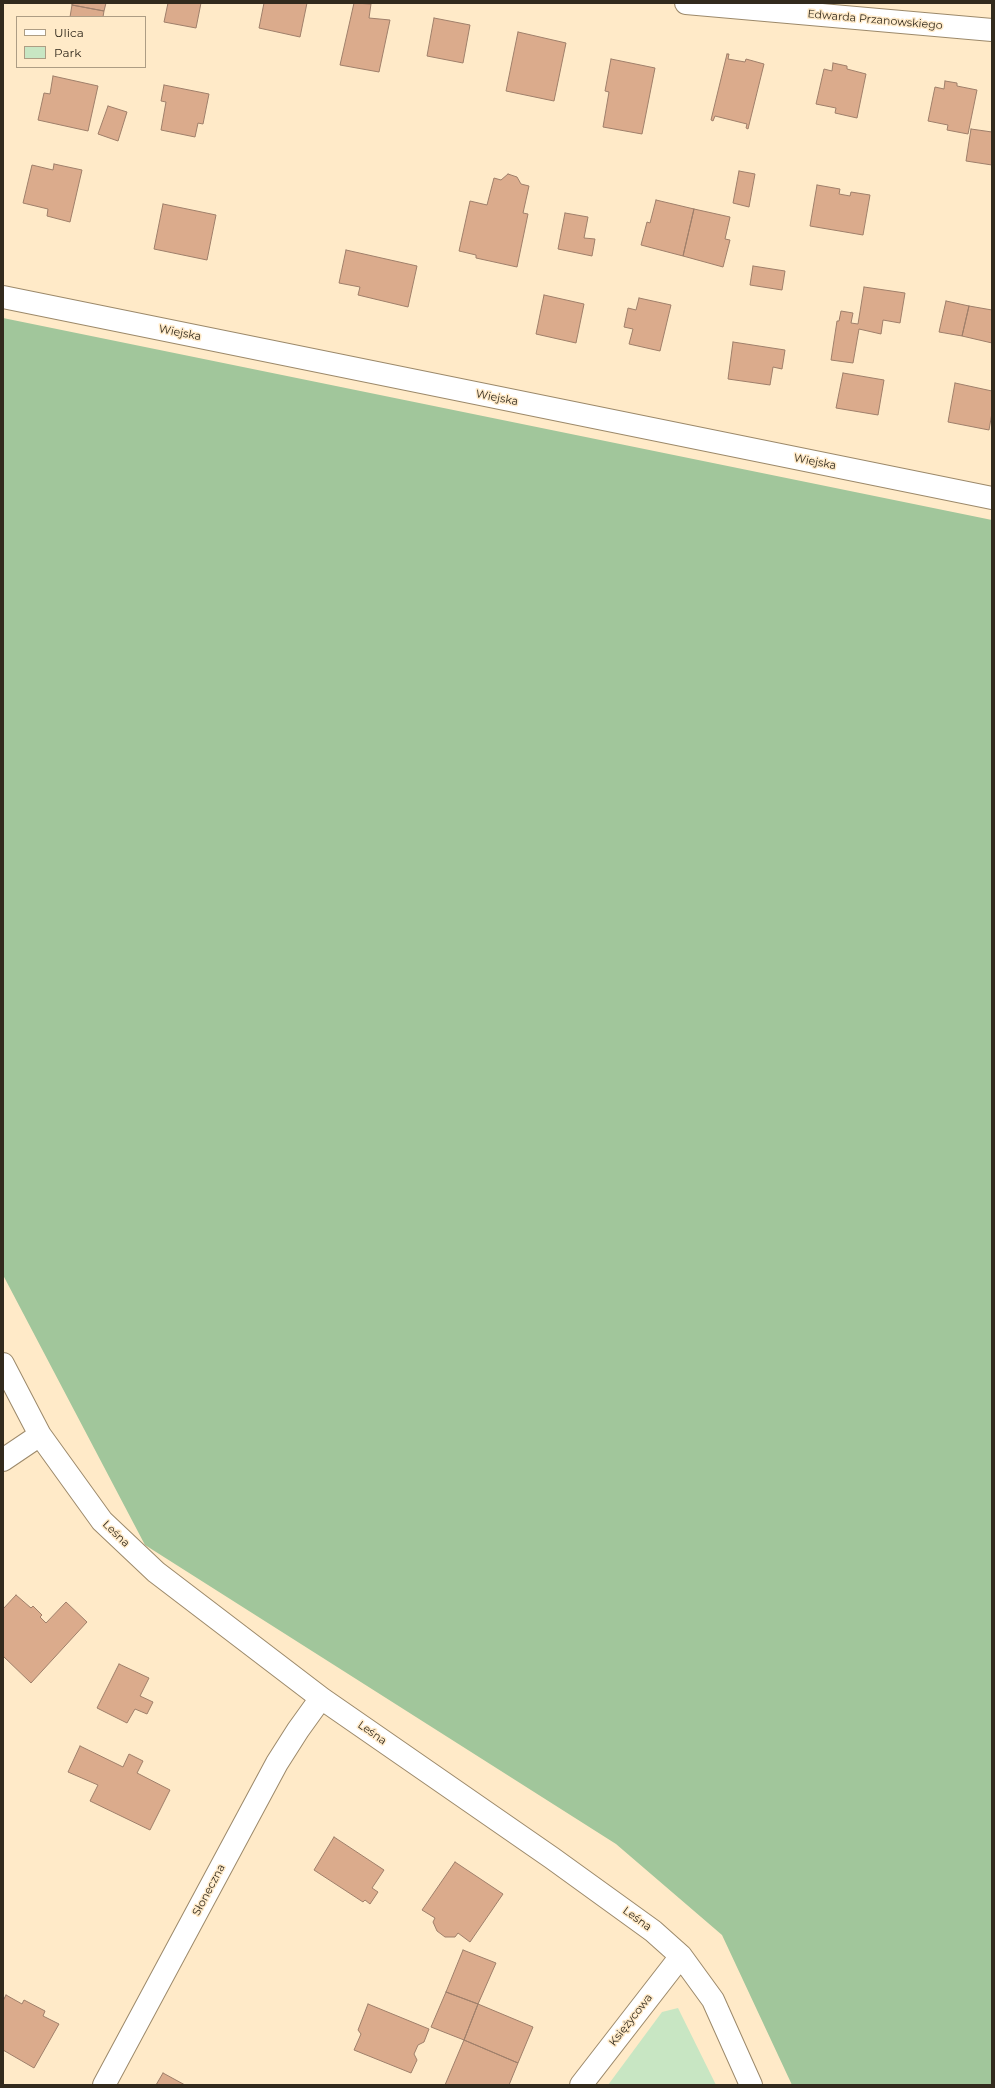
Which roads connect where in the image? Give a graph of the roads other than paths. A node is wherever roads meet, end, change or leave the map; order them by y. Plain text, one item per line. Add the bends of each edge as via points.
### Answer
1 (686, 3) edge
2 (992, 30) edge
3 (3, 297) edge
4 (992, 498) edge
5 (3, 1364) edge
6 (40, 1435) junction
7 (3, 1460) edge
8 (321, 1698) junction
9 (681, 1956) junction
10 (104, 2085) edge
11 (581, 2085) edge
12 (751, 2085) edge

1 - 2 street, Edwarda Przanowskiego
3 - 4 street, Wiejska
5 - 6 street, Leśna
6 - 7 street
6 - 8 street, Leśna via 102,1521 156,1572
8 - 9 street, Leśna via 653,1930
8 - 10 street, Słoneczna via 277,1763
9 - 11 street, Księżycowa
9 - 12 street, Leśna via 713,2000

